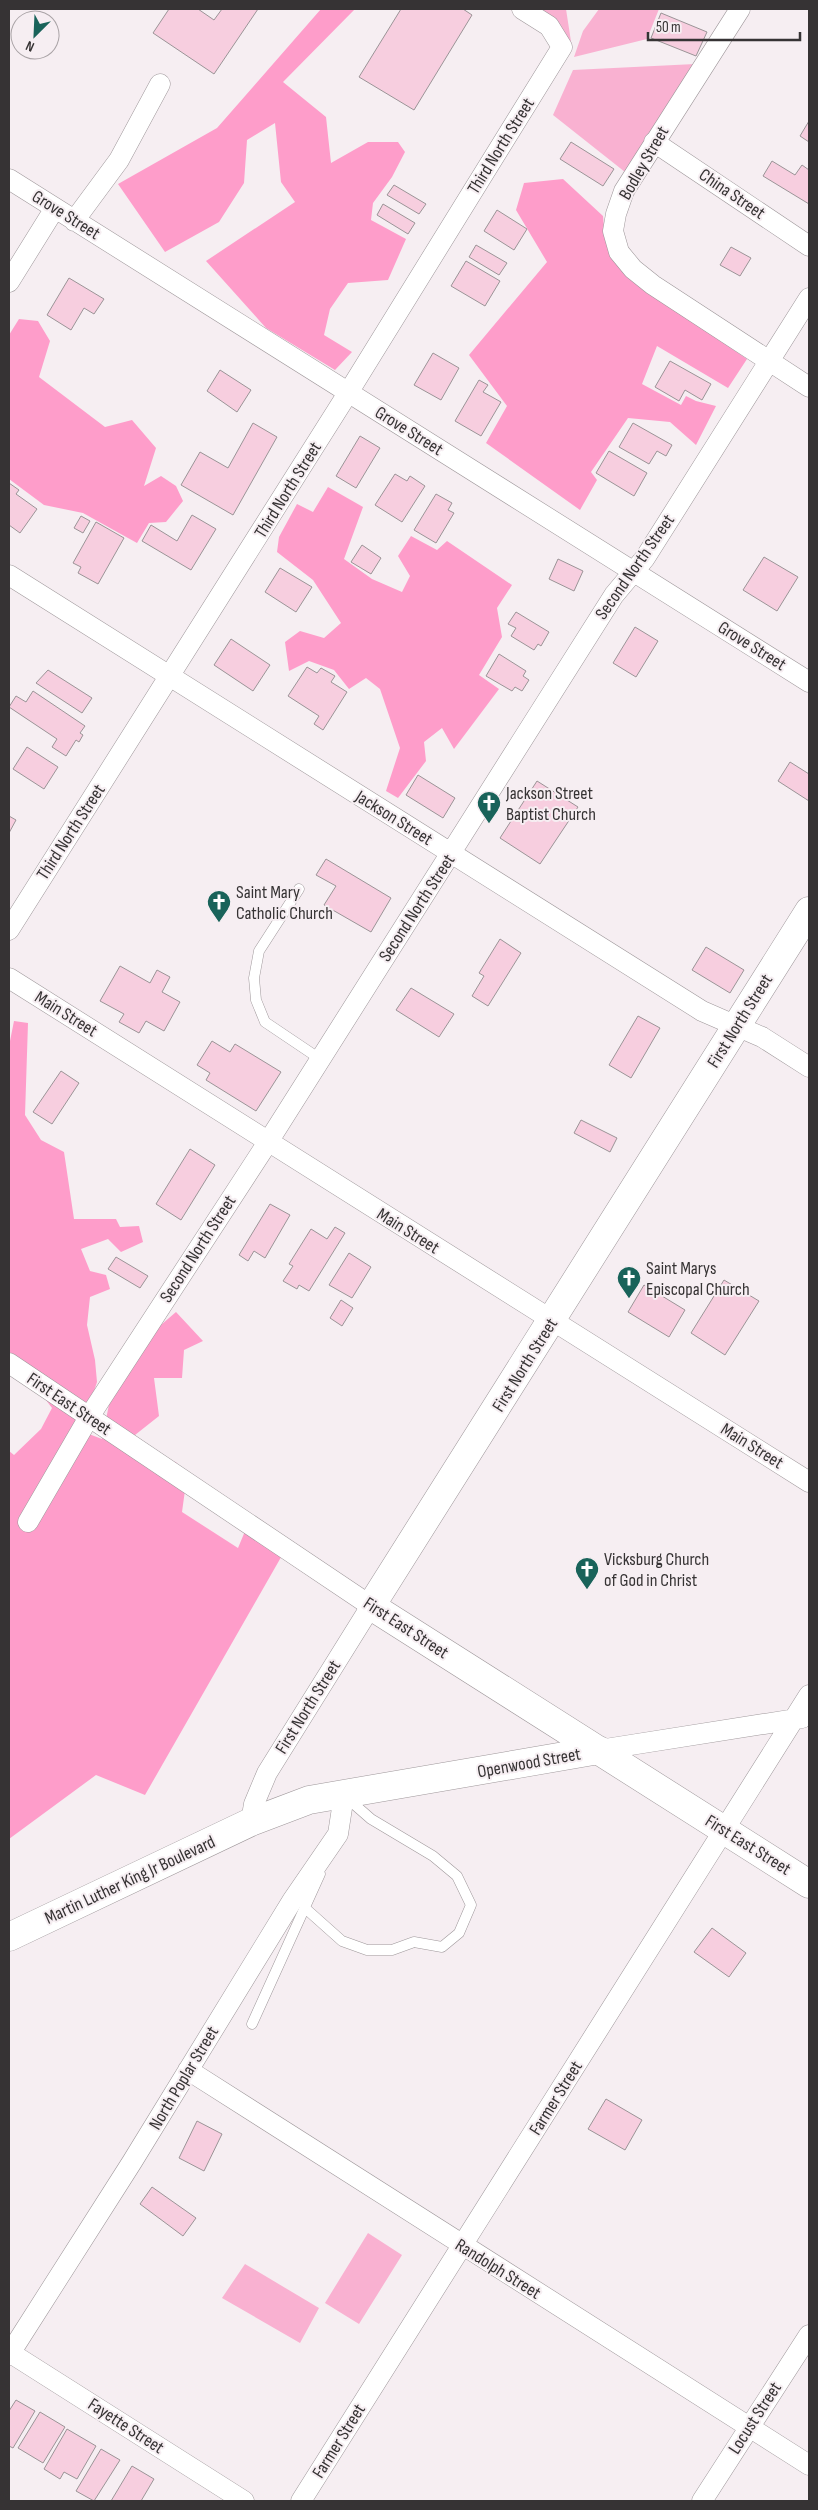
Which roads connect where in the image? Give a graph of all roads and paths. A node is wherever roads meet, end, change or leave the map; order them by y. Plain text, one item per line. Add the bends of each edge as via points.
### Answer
1 (522, 9) edge
2 (740, 9) edge
3 (160, 84) dead end
4 (654, 142) junction
5 (9, 179) edge
6 (55, 208) junction
7 (74, 221) junction
8 (809, 246) edge
9 (9, 282) edge
10 (809, 298) edge
11 (768, 361) junction
12 (809, 387) edge
13 (348, 393) junction
14 (633, 573) junction
15 (9, 575) edge
16 (170, 677) junction
17 (809, 682) edge
18 (452, 854) junction
19 (299, 889) dead end
20 (809, 911) edge
21 (9, 930) edge
22 (9, 978) edge
23 (737, 1026) junction
24 (320, 1059) junction
25 (809, 1067) edge
26 (268, 1142) junction
27 (552, 1322) junction
28 (9, 1363) edge
29 (89, 1417) junction
30 (809, 1482) edge
31 (28, 1522) dead end
32 (371, 1606) junction
33 (809, 1695) edge
34 (801, 1718) edge
35 (599, 1750) junction
36 (344, 1796) junction
37 (251, 1822) junction
38 (723, 1830) junction
39 (338, 1834) junction
40 (809, 1884) edge
41 (305, 1908) junction
42 (11, 1931) edge
43 (252, 2024) dead end
44 (188, 2070) junction
45 (463, 2247) junction
46 (809, 2335) edge
47 (9, 2353) edge
48 (749, 2427) junction
49 (809, 2465) edge
50 (244, 2501) edge
51 (301, 2501) edge
52 (702, 2501) edge

1 - 13 street, Third North Street via 549,26 562,47
2 - 4 street, Bodley Street
3 - 7 street via 118,160
4 - 8 street, China Street
4 - 11 street, Bodley Street via 624,191 616,214 613,231 619,252 652,285
5 - 6 street, Grove Street
6 - 7 street, Grove Street
6 - 9 street
7 - 13 street, Grove Street
10 - 11 street, Second North Street
11 - 12 street, Bodley Street
11 - 14 street, Second North Street
13 - 14 street, Grove Street
13 - 16 street, Third North Street
14 - 17 street, Grove Street
14 - 18 street, Second North Street via 614,595
15 - 16 street, Jackson Street
16 - 18 street, Jackson Street
16 - 21 street, Third North Street
18 - 23 street, Jackson Street via 702,1010
18 - 24 street, Second North Street
19 - 24 lane via 259,951 254,978 256,1000 266,1022
20 - 23 street, First North Street
22 - 26 street, Main Street
23 - 25 street, Jackson Street via 762,1037
23 - 27 street, First North Street
24 - 26 street, Second North Street
26 - 27 street, Main Street
26 - 29 street, Second North Street
27 - 30 street, Main Street
27 - 32 street, First North Street
28 - 29 street, First East Street
29 - 31 street, Second North Street
29 - 32 street, First East Street
32 - 35 street, First East Street
32 - 37 street, First North Street via 267,1773 254,1804
33 - 34 street, Farmer Street
34 - 35 street, Openwood Street
34 - 38 street, Farmer Street
35 - 36 street, Openwood Street
35 - 38 street, First East Street
36 - 37 street, Openwood Street via 309,1800
36 - 39 street, North Poplar Street
36 - 41 lane via 371,1819 433,1856 457,1876 471,1905 459,1933 442,1947 414,1942 392,1950 367,1950 342,1941
37 - 42 street, Martin Luther King Jr Boulevard
38 - 40 street, First East Street
38 - 45 street, Farmer Street
39 - 41 lane
39 - 44 street, North Poplar Street via 292,1901
41 - 43 lane
44 - 45 street, Randolph Street
44 - 47 street, North Poplar Street
45 - 48 street, Randolph Street
45 - 51 street, Farmer Street
46 - 48 street, Locust Street
47 - 50 street, Fayette Street
48 - 49 street, Randolph Street
48 - 52 street, Locust Street

